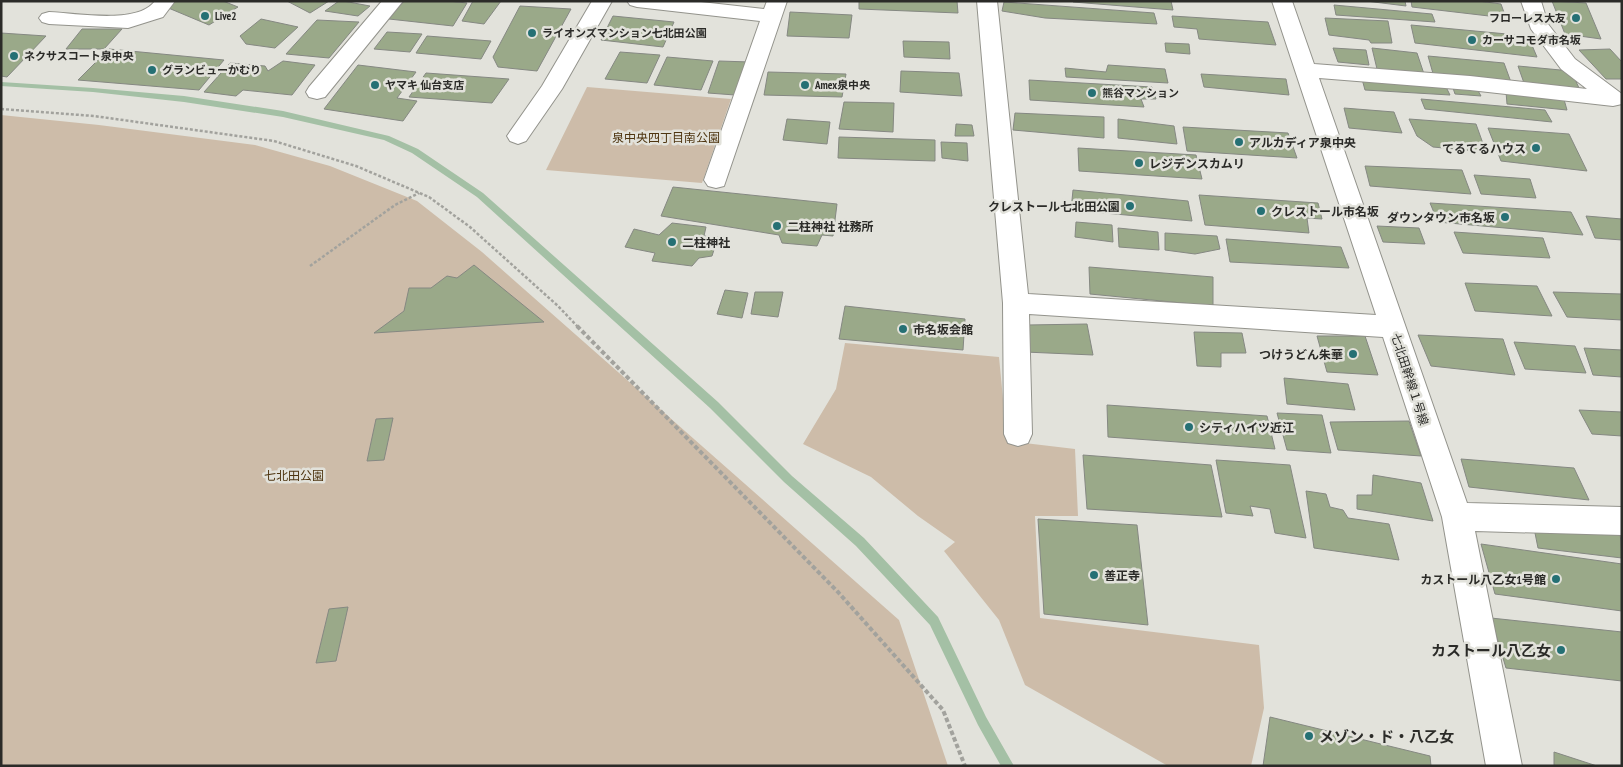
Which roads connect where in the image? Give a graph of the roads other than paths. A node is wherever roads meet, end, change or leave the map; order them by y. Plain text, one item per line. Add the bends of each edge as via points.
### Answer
1 (165, 1) edge
2 (393, 1) edge
3 (602, 1) edge
4 (637, 1) edge
5 (987, 1) edge
6 (1282, 1) edge
7 (1531, 1) edge
8 (774, 9) edge
9 (49, 18) dead end
10 (1306, 70) junction
11 (316, 92) dead end
12 (1617, 103) edge
13 (518, 136) dead end
14 (716, 180) dead end
15 (1016, 303) junction
16 (1393, 327) junction
17 (1018, 434) dead end
18 (1457, 517) junction
19 (1622, 521) edge
20 (1504, 766) edge

1 - 9 street via 156,13 128,22
2 - 11 street
3 - 13 street via 551,89
4 - 8 street
5 - 15 street
6 - 10 street, 七北田幹線１号線
7 - 12 street via 1538,25 1568,64
8 - 14 street
10 - 12 street via 1470,83
10 - 16 street, 七北田幹線１号線
15 - 16 street
15 - 17 street
16 - 18 street, 七北田幹線１号線
18 - 19 street
18 - 20 street, 七北田幹線１号線

